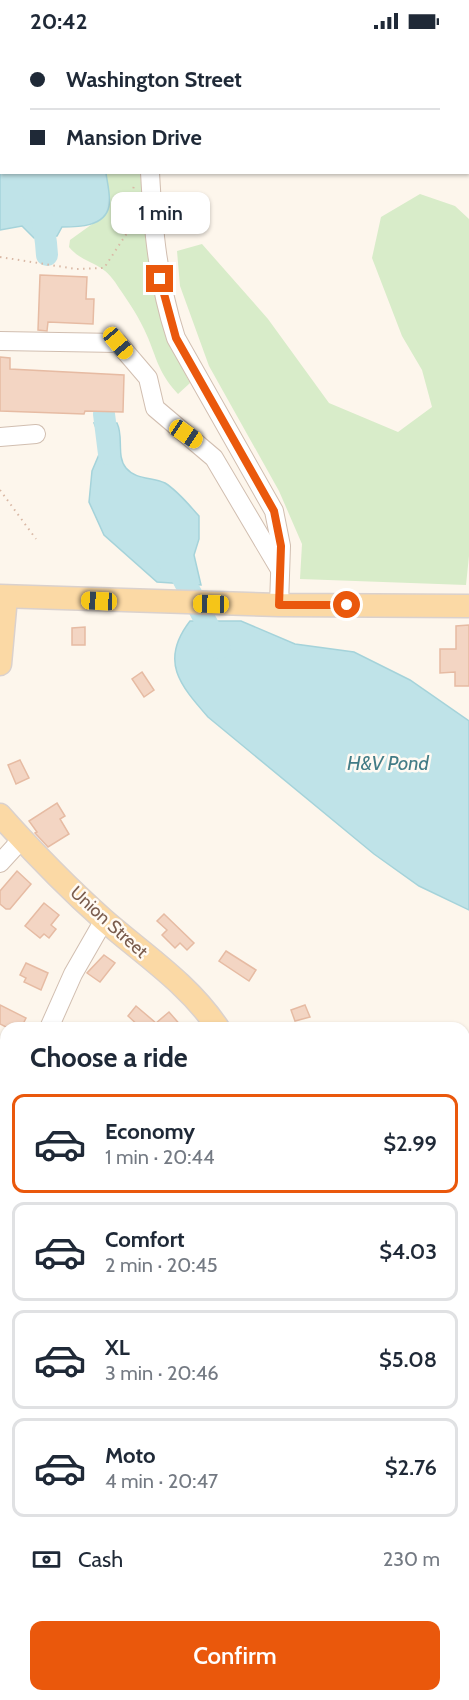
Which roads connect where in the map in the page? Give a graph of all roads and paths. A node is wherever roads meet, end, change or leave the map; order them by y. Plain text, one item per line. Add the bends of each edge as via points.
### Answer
1 (150, 174) edge
2 (134, 183) dead end
3 (112, 217) dead end
4 (127, 233) junction
5 (0, 257) edge
6 (0, 341) edge
7 (36, 434) dead end
8 (0, 437) edge
9 (0, 490) edge
10 (36, 539) dead end
11 (280, 570) junction
12 (3, 597) edge
13 (269, 605) junction
14 (469, 606) edge
15 (0, 664) edge
16 (1, 814) edge
17 (21, 840) junction
18 (0, 863) edge
19 (104, 920) junction
20 (52, 1022) edge
21 (213, 1022) edge

1 - 11 street via 160,279 173,329 274,511 280,536
2 - 4 path
3 - 4 path
4 - 5 path via 104,268 76,269
6 - 11 street via 118,343 148,378 155,408 214,458
7 - 8 street
9 - 10 path
11 - 13 street
12 - 13 main road
12 - 15 main road
13 - 14 main road
16 - 17 main road, Union Street
17 - 18 street
17 - 19 main road, Union Street
19 - 20 street
19 - 21 main road, Union Street via 187,990

